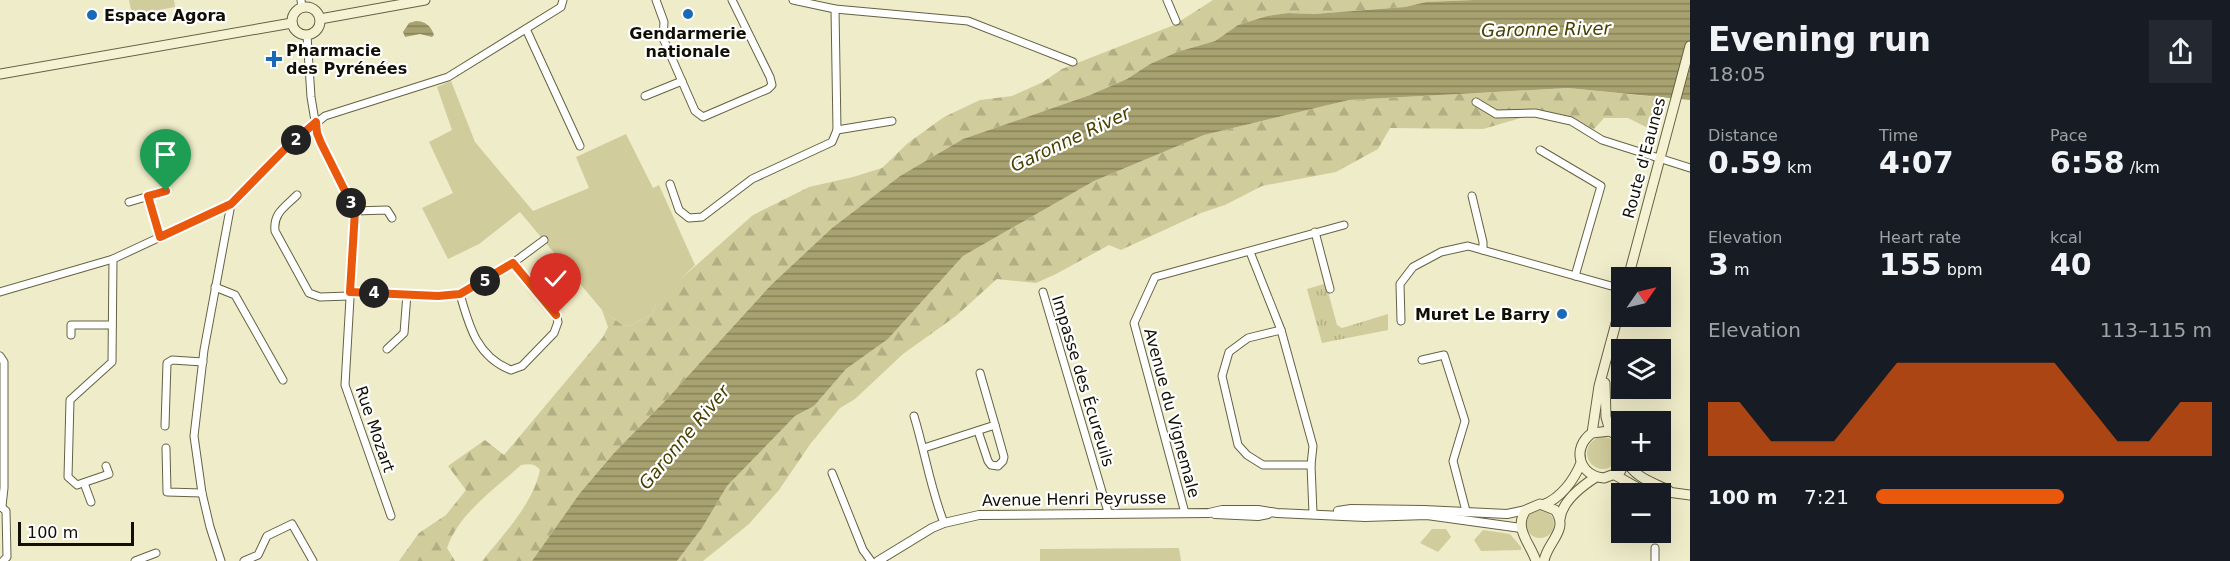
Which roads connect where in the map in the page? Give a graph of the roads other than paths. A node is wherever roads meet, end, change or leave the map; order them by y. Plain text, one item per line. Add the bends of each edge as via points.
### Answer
1 (425, 0) edge
2 (564, 0) edge
3 (656, 0) edge
4 (732, 0) edge
5 (793, 0) edge
6 (1167, 0) edge
7 (301, 4) edge
8 (835, 9) junction
9 (320, 19) junction
10 (1176, 21) dead end
11 (292, 23) junction
12 (526, 29) junction
13 (307, 36) junction
14 (1690, 46) edge
15 (1073, 62) dead end
16 (0, 74) edge
17 (682, 81) junction
18 (645, 96) dead end
19 (1476, 102) dead end
20 (892, 121) dead end
21 (316, 122) junction
22 (837, 130) junction
23 (580, 146) dead end
24 (1540, 150) dead end
25 (1659, 159) junction
26 (1690, 168) edge
27 (670, 184) dead end
28 (166, 191) dead end
29 (297, 195) dead end
30 (148, 196) junction
31 (1472, 196) dead end
32 (129, 202) dead end
33 (231, 204) junction
34 (355, 211) junction
35 (392, 218) dead end
36 (1344, 225) dead end
37 (1315, 232) junction
38 (160, 237) junction
39 (544, 240) dead end
40 (1483, 250) junction
41 (1250, 252) junction
42 (113, 259) junction
43 (513, 263) junction
44 (1631, 267) edge
45 (1575, 276) junction
46 (1611, 286) edge
47 (215, 287) junction
48 (1330, 289) dead end
49 (0, 292) edge
50 (1043, 292) dead end
51 (349, 294) junction
52 (407, 294) junction
53 (460, 294) junction
54 (1401, 321) dead end
55 (112, 325) junction
56 (1615, 327) edge
57 (1281, 330) junction
58 (71, 335) dead end
59 (387, 349) dead end
60 (0, 356) edge
61 (1422, 360) dead end
62 (203, 362) junction
63 (1603, 369) junction
64 (980, 373) dead end
65 (283, 380) dead end
66 (914, 416) dead end
67 (995, 425) junction
68 (165, 426) dead end
69 (978, 431) junction
70 (1610, 431) joint
71 (1592, 433) junction
72 (166, 448) dead end
73 (924, 448) junction
74 (1581, 463) junction
75 (1311, 465) junction
76 (106, 466) dead end
77 (1619, 471) edge
78 (1634, 471) edge
79 (832, 473) dead end
80 (1615, 475) junction
81 (1596, 477) junction
82 (84, 483) junction
83 (202, 493) junction
84 (1672, 493) junction
85 (1690, 495) edge
86 (91, 502) dead end
87 (1543, 505) junction
88 (1, 506) edge
89 (1526, 510) junction
90 (1466, 511) junction
91 (1108, 512) junction
92 (1185, 513) junction
93 (1317, 513) junction
94 (391, 516) dead end
95 (1560, 519) junction
96 (944, 523) junction
97 (1521, 528) junction
98 (1526, 538) junction
99 (1555, 539) junction
100 (1655, 548) dead end
101 (156, 553) dead end
102 (139, 560) edge
103 (3, 561) edge
104 (221, 561) edge
105 (244, 561) edge
106 (313, 561) edge
107 (871, 561) edge
108 (878, 561) edge
109 (1536, 561) edge
110 (1544, 561) edge
111 (1655, 561) edge

1 - 9 main road
2 - 12 street via 561,8
3 - 17 street via 664,22 663,35
4 - 17 street via 770,77 770,88 703,117 695,111
5 - 8 street
6 - 10 street
7 - 9 main road via 316,12
7 - 11 main road
8 - 15 street via 968,21
8 - 22 street
9 - 13 main road via 319,27
11 - 13 main road via 295,30
11 - 16 main road
12 - 21 street via 448,77 347,108
12 - 23 street
13 - 21 street
14 - 25 main road, Route d'Eaunes
17 - 18 street
19 - 25 street via 1496,114 1535,113 1571,121 1602,140
20 - 22 street
21 - 33 street
21 - 34 street via 321,143
22 - 27 street via 832,142 752,179 702,217 689,219 678,210
24 - 45 street via 1601,186
25 - 26 street
25 - 44 main road, Route d'Eaunes
28 - 30 street
29 - 51 street via 280,211 274,221 275,231 309,293 320,297
30 - 32 street
30 - 38 street
31 - 40 street
33 - 38 street
33 - 47 street
34 - 35 street via 387,210
34 - 51 street, Rue Mozart
36 - 37 street, Avenue du Vignemale
37 - 41 street, Avenue du Vignemale
37 - 48 street
38 - 42 street
39 - 43 street
40 - 45 street
40 - 54 street via 1468,246 1441,252 1413,267 1400,284
41 - 57 street
41 - 92 street, Avenue du Vignemale via 1155,277 1134,323
42 - 49 street
42 - 55 street
43 - 53 street
43 - 53 street via 558,322 554,333 522,366 511,370 498,365 479,344 470,332
45 - 46 street
47 - 62 street
47 - 65 street via 235,295
50 - 91 street, Impasse des Écureuils
51 - 52 street
51 - 94 street, Rue Mozart via 345,385
52 - 53 street
52 - 59 street via 404,333
55 - 58 street via 71,325
55 - 82 street via 112,362 70,400 68,477 77,485
56 - 63 main road
57 - 75 street via 1313,446
57 - 75 street via 1248,338 1229,352 1222,376 1238,445 1247,455 1263,465
60 - 88 street via 4,362
61 - 90 street via 1444,354 1465,421 1453,461
62 - 68 street via 167,363
62 - 83 street via 194,436
63 - 70 main road
63 - 71 main road
64 - 67 street
66 - 73 street
67 - 69 street
67 - 69 street via 1004,457 998,466 988,461
69 - 73 street
70 - 71 main road
71 - 74 main road via 1581,446
72 - 83 street via 167,492
73 - 96 street via 927,471
74 - 81 main road
74 - 87 main road via 1557,497
75 - 93 street
76 - 82 street via 109,474
77 - 80 main road
78 - 84 main road
79 - 107 street
80 - 81 main road
80 - 84 main road via 1638,488
81 - 95 main road via 1566,504
82 - 86 street
83 - 104 street
84 - 85 main road
87 - 89 main road
87 - 95 main road via 1555,510
88 - 103 street via 6,511 7,557
89 - 90 street, Avenue Henri Peyrusse via 1507,514
89 - 97 main road
90 - 93 street, Avenue Henri Peyrusse via 1351,509
91 - 92 street, Avenue Henri Peyrusse
91 - 96 street, Avenue Henri Peyrusse via 979,515
92 - 93 street, Avenue Henri Peyrusse
93 - 97 street, Avenue Henri Peyrusse via 1365,517 1427,515
95 - 99 main road
96 - 108 street, Avenue Henri Peyrusse
97 - 98 main road
98 - 99 main road via 1540,545
98 - 109 main road
99 - 110 main road
100 - 111 street
101 - 102 street
105 - 106 street via 258,555 267,536 292,524

